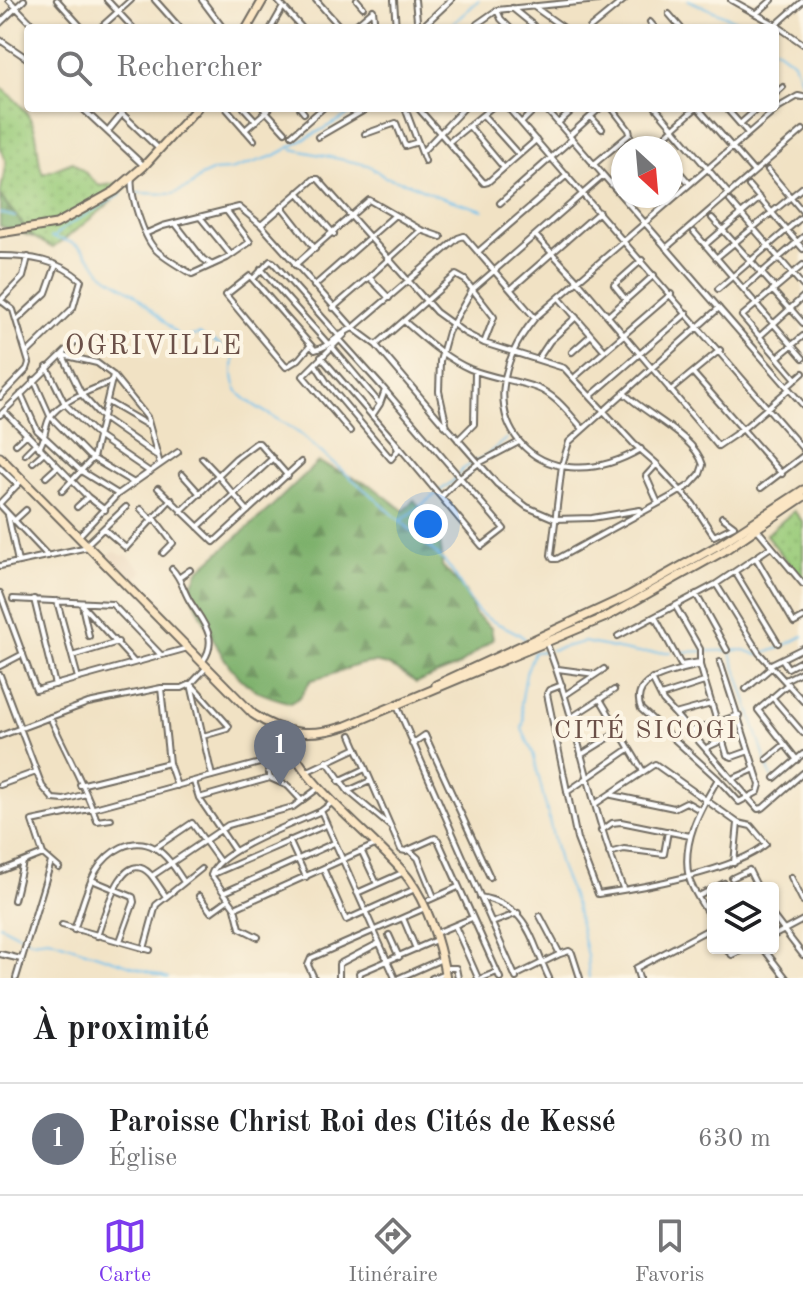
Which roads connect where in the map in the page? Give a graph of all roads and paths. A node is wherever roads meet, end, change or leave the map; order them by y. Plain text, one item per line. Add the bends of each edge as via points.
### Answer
1 (9, 0) edge
2 (24, 0) edge
3 (57, 0) edge
4 (107, 0) edge
5 (131, 0) edge
6 (155, 0) edge
7 (202, 0) edge
8 (277, 0) edge
9 (316, 0) edge
10 (357, 0) edge
11 (373, 0) edge
12 (394, 0) edge
13 (415, 0) edge
14 (451, 0) edge
15 (598, 0) edge
16 (624, 0) edge
17 (731, 0) edge
18 (772, 0) edge
19 (259, 1) edge
20 (803, 1) edge
21 (739, 2) edge
22 (532, 5) junction
23 (797, 6) junction
24 (16, 7) junction
25 (283, 7) junction
26 (363, 7) dead end
27 (510, 7) junction
28 (373, 10) junction
29 (497, 10) junction
30 (118, 12) junction
31 (803, 12) edge
32 (669, 14) dead end
33 (755, 15) junction
34 (417, 20) dead end
35 (219, 22) edge
36 (0, 23) edge
37 (32, 24) edge
38 (78, 24) edge
39 (104, 24) edge
40 (129, 24) edge
41 (176, 24) edge
42 (248, 24) edge
43 (273, 24) edge
44 (298, 24) edge
45 (337, 24) edge
46 (357, 24) edge
47 (375, 24) edge
48 (396, 24) edge
49 (425, 24) edge
50 (481, 24) edge
51 (506, 24) edge
52 (532, 24) edge
53 (558, 24) edge
54 (595, 24) edge
55 (678, 24) edge
56 (774, 24) edge
57 (777, 24) edge
58 (779, 27) edge
59 (0, 40) edge
60 (803, 44) edge
61 (24, 56) edge
62 (783, 87) dead end
63 (779, 90) edge
64 (803, 97) edge
65 (779, 108) edge
66 (87, 112) edge
67 (191, 112) edge
68 (191, 112) edge
69 (229, 112) edge
70 (248, 112) edge
71 (264, 112) edge
72 (268, 112) edge
73 (318, 112) edge
74 (361, 112) edge
75 (407, 112) edge
76 (421, 112) edge
77 (460, 112) edge
78 (486, 112) edge
79 (511, 112) edge
80 (532, 112) edge
81 (548, 112) edge
82 (570, 112) edge
83 (596, 112) edge
84 (615, 112) edge
85 (660, 112) edge
86 (692, 112) edge
87 (701, 112) edge
88 (730, 112) edge
89 (754, 112) edge
90 (774, 112) edge
91 (122, 114) joint
92 (483, 115) junction
93 (591, 117) junction
94 (256, 121) junction
95 (521, 123) junction
96 (558, 123) junction
97 (740, 124) junction
98 (469, 126) junction
99 (673, 127) junction
100 (602, 129) dead end
101 (245, 130) junction
102 (803, 130) edge
103 (108, 131) junction
104 (285, 132) dead end
105 (748, 133) junction
106 (365, 134) dead end
107 (440, 134) junction
108 (292, 135) dead end
109 (665, 136) edge
110 (318, 137) dead end
111 (570, 138) junction
112 (254, 140) dead end
113 (536, 140) junction
114 (418, 142) junction
115 (449, 143) junction
116 (733, 146) junction
117 (158, 148) junction
118 (422, 152) junction
119 (518, 154) junction
120 (553, 158) junction
121 (425, 161) dead end
122 (142, 164) junction
123 (593, 165) junction
124 (504, 168) junction
125 (708, 168) junction
126 (768, 170) dead end
127 (754, 172) junction
128 (567, 175) junction
129 (603, 176) junction
130 (683, 176) edge
131 (132, 177) junction
132 (609, 184) joint
133 (690, 184) junction
134 (749, 186) dead end
135 (803, 187) edge
136 (298, 192) junction
137 (583, 194) junction
138 (729, 194) junction
139 (791, 197) junction
140 (760, 198) junction
141 (730, 201) dead end
142 (500, 203) dead end
143 (281, 206) junction
144 (226, 210) junction
145 (599, 212) junction
146 (772, 212) junction
147 (741, 214) junction
148 (803, 214) edge
149 (395, 215) junction
150 (200, 216) junction
151 (352, 217) junction
152 (712, 218) dead end
153 (175, 223) junction
154 (644, 224) junction
155 (261, 225) junction
156 (753, 228) junction
157 (723, 229) junction
158 (787, 229) junction
159 (421, 230) junction
160 (0, 232) edge
161 (694, 232) dead end
162 (147, 233) junction
163 (334, 234) junction
164 (536, 235) junction
165 (370, 236) junction
166 (441, 237) dead end
167 (803, 237) edge
168 (625, 241) junction
169 (797, 242) junction
170 (735, 243) junction
171 (705, 245) junction
172 (768, 245) junction
173 (666, 248) junction
174 (315, 249) junction
175 (803, 249) edge
176 (479, 251) junction
177 (551, 254) junction
178 (231, 255) junction
179 (0, 256) edge
180 (28, 257) junction
181 (716, 258) junction
182 (779, 258) junction
183 (389, 259) junction
184 (642, 260) junction
185 (751, 261) junction
186 (56, 265) junction
187 (212, 265) junction
188 (295, 265) junction
189 (803, 265) edge
190 (261, 269) junction
191 (494, 270) junction
192 (762, 273) junction
193 (792, 274) junction
194 (654, 275) junction
195 (732, 276) junction
196 (369, 277) junction
197 (254, 280) junction
198 (408, 281) junction
199 (578, 281) junction
200 (314, 286) junction
201 (803, 286) edge
202 (510, 289) junction
203 (718, 289) dead end
204 (743, 289) junction
205 (773, 289) junction
206 (472, 290) junction
207 (671, 294) junction
208 (803, 297) edge
209 (389, 298) junction
210 (559, 298) junction
211 (1, 300) edge
212 (626, 300) junction
213 (426, 302) junction
214 (756, 303) junction
215 (333, 308) junction
216 (719, 308) junction
217 (790, 309) junction
218 (687, 313) junction
219 (608, 316) junction
220 (576, 317) junction
221 (535, 318) junction
222 (17, 320) junction
223 (404, 321) junction
224 (803, 323) edge
225 (451, 324) junction
226 (774, 324) junction
227 (699, 326) junction
228 (351, 329) junction
229 (591, 335) junction
230 (623, 336) junction
231 (760, 336) junction
232 (803, 336) edge
233 (79, 338) dead end
234 (339, 338) junction
235 (484, 343) junction
236 (376, 345) junction
237 (792, 345) junction
238 (310, 346) junction
239 (330, 346) junction
240 (720, 350) junction
241 (605, 351) junction
242 (572, 352) dead end
243 (27, 353) junction
244 (442, 353) junction
245 (512, 353) junction
246 (62, 354) junction
247 (639, 354) junction
248 (321, 357) junction
249 (778, 357) junction
250 (803, 358) edge
251 (538, 359) junction
252 (315, 364) junction
253 (47, 367) junction
254 (652, 369) junction
255 (475, 371) junction
256 (693, 373) junction
257 (803, 373) edge
258 (575, 377) junction
259 (112, 378) junction
260 (796, 379) junction
261 (34, 380) junction
262 (503, 381) junction
263 (788, 388) junction
264 (385, 390) junction
265 (670, 391) junction
266 (624, 393) junction
267 (21, 394) junction
268 (82, 395) junction
269 (592, 395) junction
270 (0, 397) edge
271 (108, 402) junction
272 (65, 404) junction
273 (380, 404) junction
274 (803, 405) edge
275 (769, 407) junction
276 (605, 410) junction
277 (2, 413) edge
278 (50, 416) junction
279 (372, 416) junction
280 (103, 418) junction
281 (447, 427) junction
282 (151, 428) junction
283 (583, 429) junction
284 (743, 429) junction
285 (350, 431) dead end
286 (27, 434) junction
287 (44, 437) junction
288 (99, 437) junction
289 (458, 440) junction
290 (395, 442) junction
291 (519, 442) junction
292 (16, 444) dead end
293 (39, 448) junction
294 (641, 449) junction
295 (803, 449) edge
296 (178, 452) dead end
297 (25, 454) dead end
298 (157, 455) junction
299 (803, 456) edge
300 (0, 457) edge
301 (93, 458) junction
302 (202, 458) dead end
303 (273, 458) junction
304 (33, 462) dead end
305 (301, 462) dead end
306 (479, 463) junction
307 (160, 464) junction
308 (657, 464) junction
309 (562, 465) junction
310 (57, 467) junction
311 (0, 468) edge
312 (81, 471) junction
313 (150, 472) junction
314 (182, 474) dead end
315 (782, 474) junction
316 (219, 476) junction
317 (288, 476) junction
318 (46, 477) dead end
319 (460, 477) junction
320 (72, 481) junction
321 (20, 482) junction
322 (134, 483) junction
323 (158, 488) dead end
324 (761, 488) dead end
325 (682, 490) junction
326 (803, 490) edge
327 (62, 491) dead end
328 (118, 494) junction
329 (200, 494) junction
330 (233, 494) junction
331 (88, 497) junction
332 (441, 497) junction
333 (803, 497) edge
334 (171, 499) junction
335 (658, 503) junction
336 (0, 504) edge
337 (77, 507) dead end
338 (126, 507) dead end
339 (648, 508) junction
340 (141, 509) dead end
341 (26, 510) dead end
342 (105, 510) junction
343 (181, 511) junction
344 (248, 511) junction
345 (8, 515) junction
346 (722, 517) dead end
347 (153, 519) junction
348 (555, 519) junction
349 (14, 521) junction
350 (198, 527) junction
351 (104, 529) junction
352 (757, 529) junction
353 (78, 537) junction
354 (87, 546) junction
355 (771, 547) junction
356 (163, 553) dead end
357 (48, 556) junction
358 (756, 558) junction
359 (18, 562) junction
360 (0, 566) edge
361 (172, 569) dead end
362 (190, 570) dead end
363 (735, 572) junction
364 (180, 577) junction
365 (716, 584) junction
366 (803, 584) edge
367 (0, 593) edge
368 (696, 594) junction
369 (13, 599) dead end
370 (34, 599) junction
371 (57, 601) junction
372 (82, 605) junction
373 (676, 607) junction
374 (655, 617) junction
375 (803, 618) edge
376 (89, 636) dead end
377 (618, 636) dead end
378 (118, 642) junction
379 (546, 642) junction
380 (778, 643) dead end
381 (188, 648) junction
382 (803, 648) edge
383 (727, 650) dead end
384 (23, 654) junction
385 (161, 655) junction
386 (72, 656) junction
387 (782, 659) junction
388 (803, 660) edge
389 (134, 662) junction
390 (700, 662) junction
391 (720, 662) dead end
392 (769, 664) junction
393 (204, 665) junction
394 (0, 666) edge
395 (558, 669) junction
396 (604, 669) dead end
397 (803, 671) edge
398 (596, 674) junction
399 (0, 675) edge
400 (78, 678) junction
401 (652, 679) junction
402 (705, 682) junction
403 (786, 682) junction
404 (191, 684) junction
405 (55, 685) junction
406 (562, 685) junction
407 (161, 688) junction
408 (746, 689) dead end
409 (614, 690) dead end
410 (424, 692) junction
411 (565, 695) junction
412 (661, 696) junction
413 (772, 697) junction
414 (600, 699) junction
415 (803, 701) edge
416 (396, 704) junction
417 (711, 704) junction
418 (675, 714) junction
419 (739, 715) junction
420 (50, 717) junction
421 (571, 718) junction
422 (717, 723) junction
423 (21, 729) junction
424 (694, 730) dead end
425 (288, 732) junction
426 (618, 732) junction
427 (298, 733) junction
428 (803, 733) edge
429 (351, 735) dead end
430 (0, 736) edge
431 (201, 736) junction
432 (723, 740) junction
433 (412, 744) junction
434 (784, 745) junction
435 (708, 747) dead end
436 (357, 748) junction
437 (629, 749) junction
438 (294, 751) junction
439 (749, 751) junction
440 (803, 754) edge
441 (581, 755) junction
442 (767, 759) dead end
443 (267, 760) junction
444 (797, 760) junction
445 (327, 761) junction
446 (169, 763) junction
447 (365, 769) junction
448 (755, 769) junction
449 (308, 771) junction
450 (643, 771) junction
451 (36, 772) junction
452 (803, 773) edge
453 (212, 776) junction
454 (270, 778) junction
455 (775, 778) dead end
456 (587, 779) junction
457 (718, 779) junction
458 (732, 779) junction
459 (339, 781) junction
460 (370, 781) junction
461 (194, 782) junction
462 (0, 785) edge
463 (80, 785) junction
464 (177, 786) junction
465 (320, 787) junction
466 (348, 791) junction
467 (567, 792) junction
468 (86, 794) junction
469 (612, 795) junction
470 (199, 798) junction
471 (748, 798) junction
472 (706, 800) junction
473 (302, 801) junction
474 (333, 802) junction
475 (595, 804) junction
476 (94, 808) junction
477 (700, 810) junction
478 (321, 811) junction
479 (111, 819) dead end
480 (738, 823) junction
481 (326, 825) junction
482 (394, 829) junction
483 (220, 830) junction
484 (601, 831) junction
485 (668, 831) junction
486 (690, 836) junction
487 (204, 840) junction
488 (289, 840) junction
489 (334, 843) junction
490 (377, 844) junction
491 (155, 848) junction
492 (409, 850) junction
493 (235, 851) junction
494 (362, 852) junction
495 (609, 853) junction
496 (43, 854) junction
497 (297, 859) junction
498 (342, 861) junction
499 (23, 862) junction
500 (51, 862) junction
501 (220, 862) junction
502 (172, 863) junction
503 (734, 863) junction
504 (59, 868) dead end
505 (201, 869) dead end
506 (324, 870) junction
507 (0, 871) edge
508 (403, 872) junction
509 (211, 875) junction
510 (689, 875) junction
511 (152, 876) junction
512 (306, 877) junction
513 (490, 877) dead end
514 (791, 877) dead end
515 (732, 878) dead end
516 (92, 880) junction
517 (184, 882) junction
518 (755, 882) edge
519 (377, 884) junction
520 (458, 887) junction
521 (623, 888) junction
522 (115, 889) junction
523 (415, 889) junction
524 (225, 892) junction
525 (707, 892) edge
526 (357, 893) junction
527 (165, 895) junction
528 (199, 896) dead end
529 (699, 896) junction
530 (480, 897) junction
531 (229, 899) junction
532 (14, 900) dead end
533 (803, 901) edge
534 (429, 902) junction
535 (235, 908) junction
536 (365, 912) junction
537 (707, 912) edge
538 (518, 913) junction
539 (540, 916) dead end
540 (403, 917) junction
541 (472, 918) junction
542 (803, 920) edge
543 (492, 923) junction
544 (779, 924) edge
545 (62, 925) dead end
546 (455, 926) junction
547 (707, 927) edge
548 (74, 930) junction
549 (374, 930) junction
550 (784, 931) junction
551 (779, 933) edge
552 (389, 935) dead end
553 (97, 936) junction
554 (258, 937) dead end
555 (435, 937) junction
556 (120, 941) junction
557 (379, 943) junction
558 (341, 945) junction
559 (416, 949) junction
560 (0, 954) edge
561 (560, 954) junction
562 (768, 954) edge
563 (803, 955) edge
564 (348, 957) junction
565 (399, 957) junction
566 (21, 959) junction
567 (442, 959) junction
568 (389, 962) junction
569 (541, 963) junction
570 (497, 972) junction
571 (445, 973) edge
572 (515, 977) edge
573 (16, 978) edge
574 (314, 978) edge
575 (339, 978) edge
576 (360, 978) edge
577 (397, 978) edge
578 (432, 978) edge
579 (458, 978) edge
580 (480, 978) edge
581 (500, 978) edge
582 (549, 978) edge
583 (580, 978) edge
584 (639, 978) edge
585 (786, 978) edge

1 - 24 street
2 - 24 street
3 - 38 street
4 - 30 street
5 - 30 street
6 - 41 street
7 - 35 street
8 - 25 street
9 - 45 street
10 - 26 street
11 - 28 street
12 - 48 street
13 - 34 street
14 - 49 street
15 - 22 street
16 - 54 street
17 - 21 street
18 - 33 street
19 - 42 main road
20 - 23 street
21 - 33 street
22 - 27 street
22 - 53 street
23 - 31 street
23 - 57 street
24 - 36 street
24 - 37 street
25 - 43 street
25 - 44 street
27 - 29 street
27 - 52 street
28 - 46 street
28 - 47 street
29 - 50 street
29 - 51 street
30 - 39 street
30 - 40 street
32 - 55 street
33 - 56 street
58 - 60 street
59 - 61 street
62 - 63 street
64 - 65 street
66 - 103 street
67 - 117 main road
68 - 131 main road
69 - 101 street
70 - 94 street
71 - 94 street
72 - 104 street
73 - 108 street
74 - 110 street
75 - 114 street
76 - 107 street
77 - 107 street
78 - 92 street
79 - 95 street
80 - 95 street
81 - 96 street
82 - 96 street
83 - 93 street
84 - 123 street via 630,134
85 - 99 street
86 - 99 street
87 - 116 street
88 - 97 street
89 - 97 street
90 - 105 street
91 - 103 street
91 - 117 street
92 - 98 street
92 - 119 street
93 - 100 street
93 - 111 street
94 - 101 street
95 - 113 street
96 - 111 street
97 - 105 street
98 - 115 street
98 - 124 street
99 - 109 street
99 - 125 street
101 - 112 street
102 - 127 street
103 - 122 street
105 - 116 street
106 - 114 street via 396,123 405,146
107 - 115 street
107 - 118 street
111 - 120 street
111 - 123 street
113 - 119 street
113 - 120 street
114 - 118 street
115 - 124 street via 484,183
116 - 125 street
116 - 127 street
117 - 122 main road
118 - 121 street
119 - 124 street
120 - 128 street
120 - 142 street
122 - 160 main road via 113,188 54,221
123 - 129 street
125 - 133 street
125 - 138 street
126 - 139 street
127 - 138 street
128 - 137 street
128 - 176 street
129 - 132 street
129 - 137 street
130 - 133 street
131 - 160 main road via 56,224
131 - 162 street via 132,198
132 - 154 street
133 - 154 street
134 - 140 street
135 - 139 street
136 - 143 street
136 - 151 street via 316,178
136 - 163 street
137 - 145 street
137 - 164 street
138 - 173 street
139 - 146 street
139 - 148 street
140 - 146 street
140 - 147 street
141 - 147 street
143 - 155 street
143 - 174 street
144 - 150 street
144 - 155 street via 237,206
144 - 178 street via 250,240
145 - 168 street
145 - 177 street
146 - 156 street
146 - 158 street
147 - 156 street
147 - 157 street
148 - 158 street
149 - 151 street via 372,200
149 - 159 street
149 - 165 street
150 - 153 street
150 - 178 street
151 - 163 street
151 - 165 street
152 - 157 street
153 - 162 street
153 - 187 street
154 - 168 street
154 - 173 street
155 - 188 street
156 - 170 street
156 - 172 street
157 - 170 street
157 - 171 street
158 - 169 street
158 - 172 street
159 - 166 street
159 - 183 street
161 - 171 street
162 - 187 street via 155,249 190,273
163 - 174 street
164 - 177 street
164 - 191 street
165 - 183 street
165 - 200 street
167 - 169 street
168 - 184 street
168 - 199 street
169 - 175 street
169 - 182 street
170 - 181 street
170 - 185 street
171 - 181 street
172 - 182 street
172 - 185 street
173 - 216 street
174 - 188 street
176 - 191 street
176 - 198 street via 461,236
177 - 199 street
177 - 202 street
178 - 187 street
179 - 180 street
180 - 186 street
180 - 211 street via 23,277
181 - 195 street
182 - 192 street
182 - 193 street
183 - 196 street
183 - 198 street
184 - 194 street
184 - 212 street via 614,285
185 - 192 street
185 - 195 street
186 - 222 street via 46,293
186 - 243 street via 80,278 78,297
188 - 200 street
189 - 193 street
190 - 197 street
190 - 234 street via 273,262
190 - 239 street
191 - 202 street
191 - 206 street
192 - 204 street
192 - 205 street
193 - 201 street
193 - 205 street
194 - 207 street
194 - 212 street
195 - 203 street
195 - 204 street
196 - 209 street
196 - 215 street
197 - 238 street
197 - 238 street via 250,276 226,295 271,350 286,367
198 - 209 street
198 - 213 street
199 - 210 street
199 - 219 street
200 - 215 street
202 - 221 street
204 - 214 street
205 - 214 street
205 - 217 street
206 - 213 street via 456,275
206 - 225 street
206 - 235 street via 495,320
207 - 218 street
207 - 230 street
208 - 217 street
209 - 228 street
210 - 220 street
210 - 221 street
211 - 222 street
212 - 219 street
213 - 223 street
213 - 225 street
214 - 226 street
214 - 231 street via 742,316
215 - 228 street
216 - 227 street
216 - 263 street
217 - 224 street
217 - 226 street
218 - 227 street
218 - 247 street
219 - 230 street
220 - 229 street
220 - 251 street
221 - 245 street
222 - 243 street
223 - 236 street
223 - 244 street
225 - 235 street
225 - 244 street
226 - 231 street
226 - 237 street
227 - 240 street
227 - 254 street
228 - 234 street
228 - 236 street
229 - 241 street
229 - 242 street
230 - 241 street
230 - 247 street
231 - 249 street
232 - 237 street
233 - 246 street
234 - 239 street
234 - 264 street
235 - 245 street
236 - 281 street
237 - 249 street
237 - 250 street
238 - 239 street
239 - 248 street
239 - 273 street
240 - 256 street
240 - 275 street
241 - 258 street
243 - 270 street via 29,366
244 - 255 street
244 - 281 street via 439,391
245 - 251 street
245 - 262 street
246 - 253 street
246 - 259 street via 97,363
246 - 268 street
247 - 254 street
247 - 269 street
248 - 252 street
248 - 279 street
249 - 260 street
251 - 258 street
252 - 285 street via 303,376
252 - 290 street via 391,459 398,450
253 - 261 street
253 - 272 street
254 - 265 street
254 - 266 street
255 - 262 street
255 - 289 street via 474,424
256 - 265 street
256 - 284 street
257 - 260 street
258 - 269 street
259 - 268 street
259 - 271 street
259 - 282 street
260 - 263 street
261 - 267 street
261 - 278 street
262 - 283 street via 551,396
262 - 291 street via 504,414
263 - 274 street
263 - 275 street
264 - 273 street
264 - 319 street
265 - 284 street via 718,446
266 - 276 street
266 - 325 street via 701,458 700,474
267 - 277 street
267 - 287 street
268 - 272 street
268 - 280 street
269 - 276 street
271 - 280 street
271 - 282 street
272 - 278 street
272 - 288 street
273 - 279 street
275 - 284 street
275 - 295 street
276 - 283 street
276 - 294 street
277 - 286 street
278 - 287 street
278 - 301 street
279 - 290 street
280 - 288 street
280 - 298 street
281 - 289 street
282 - 298 street
283 - 309 street via 569,442
284 - 315 street
286 - 292 street
286 - 293 street
287 - 293 street
287 - 312 street
288 - 301 street
288 - 313 street
289 - 306 street
290 - 332 street
291 - 306 street
291 - 309 street
293 - 297 street
293 - 304 street
293 - 310 street
294 - 308 street
294 - 309 street via 613,462
296 - 307 street
298 - 307 street
299 - 315 street
300 - 321 main road
301 - 312 street
301 - 322 street
302 - 316 street
303 - 316 street via 256,443
303 - 317 street
303 - 330 street
305 - 317 street
306 - 319 street
306 - 348 street via 515,499
307 - 313 street
308 - 325 street
308 - 335 street via 646,476
309 - 348 street
310 - 318 street
310 - 320 street
311 - 321 street
312 - 320 street
312 - 328 street
313 - 322 street
314 - 329 street
315 - 324 street
316 - 329 street
316 - 330 street
317 - 344 street
319 - 332 street
319 - 332 street via 504,529 482,546
320 - 327 street
320 - 331 street
321 - 336 street
321 - 353 main road
322 - 328 street
323 - 334 street
325 - 335 street
325 - 346 street via 714,536 734,526
326 - 410 main road via 616,603
328 - 342 street
329 - 343 street
330 - 344 street
330 - 350 street
331 - 337 street
331 - 342 street
333 - 352 main road
334 - 343 street
334 - 347 street
335 - 339 street
336 - 345 street
338 - 351 street
339 - 348 street
339 - 348 street via 553,559
340 - 347 street
341 - 349 street
342 - 353 street
343 - 350 street
344 - 350 street via 214,542
345 - 349 street
345 - 359 street
347 - 351 street via 124,548
347 - 356 street via 173,543
349 - 357 street
351 - 354 street
352 - 355 street
352 - 379 main road via 627,606
353 - 354 main road
354 - 357 street
354 - 381 main road
355 - 358 street
355 - 366 street
357 - 359 street
358 - 363 street
358 - 375 street via 794,623
359 - 360 street
361 - 364 street
362 - 364 street
363 - 365 street
363 - 380 street
364 - 393 street via 208,627
365 - 368 street
365 - 392 street
367 - 384 street
368 - 373 street
368 - 383 street
369 - 370 street
370 - 371 street
370 - 405 street
371 - 372 street
371 - 386 street
372 - 376 street
372 - 378 street
372 - 385 street via 112,604
373 - 374 street
373 - 390 street via 700,649
374 - 377 street
374 - 390 street via 681,665
378 - 386 street
378 - 389 street
379 - 395 street
379 - 410 main road
381 - 385 street
381 - 393 main road
382 - 387 street
384 - 394 street
384 - 405 street via 36,690
385 - 389 street
386 - 400 street
387 - 388 street via 788,668
387 - 392 street
389 - 400 street
390 - 401 street
390 - 402 street
391 - 419 street
392 - 403 street
392 - 408 street
393 - 404 street
393 - 425 main road via 253,714
395 - 398 street
395 - 406 street
396 - 398 street
397 - 403 street
398 - 411 street
399 - 423 street
400 - 405 street
401 - 412 street
401 - 457 street via 638,696 641,709
402 - 412 street
402 - 417 street
403 - 413 street
403 - 415 street
404 - 407 street
404 - 431 street
404 - 431 street via 229,726
406 - 411 street
406 - 467 street via 547,691
407 - 420 street via 103,699
407 - 446 street
409 - 414 street
410 - 416 main road
411 - 421 street
412 - 418 street
413 - 428 street
413 - 434 street via 758,711
414 - 421 street
414 - 426 street
416 - 427 main road via 338,728
416 - 433 street
417 - 418 street
417 - 422 street
418 - 458 street
419 - 422 street
419 - 439 street
420 - 423 street
420 - 463 street
421 - 441 street
422 - 424 street
422 - 432 street
423 - 430 street
423 - 451 street
425 - 427 main road
425 - 438 main road
426 - 437 street
426 - 441 street
427 - 438 main road
429 - 436 street
431 - 453 street
432 - 435 street
432 - 439 street via 729,757
433 - 513 street via 425,735
433 - 530 street
434 - 442 street
434 - 444 street
436 - 445 street
436 - 447 street
437 - 450 street
437 - 456 street
438 - 443 street
438 - 449 main road
439 - 448 street
440 - 444 street
441 - 456 street
443 - 453 street
443 - 454 street
444 - 455 street
445 - 449 street
445 - 459 street
446 - 463 street
446 - 464 street
447 - 459 street
447 - 460 street
448 - 458 street
448 - 471 street via 760,791
449 - 465 main road
450 - 469 street
450 - 472 street via 655,764
451 - 462 street
451 - 468 street via 53,799
452 - 471 street via 763,808
453 - 461 street
454 - 470 street
454 - 473 street via 288,786
456 - 467 street
456 - 475 street
457 - 471 street via 739,802
457 - 472 street
458 - 471 street
459 - 466 street
460 - 466 street
460 - 482 street
461 - 464 street
461 - 470 street
463 - 468 street
464 - 476 street
465 - 473 street
465 - 474 main road
466 - 482 street
467 - 521 street via 577,839 598,894
468 - 476 street
469 - 475 street
469 - 477 street via 674,808 686,802
470 - 483 street
472 - 477 street
472 - 480 street
473 - 483 street
474 - 478 street
474 - 490 main road
475 - 484 street
476 - 479 street via 97,821
476 - 496 street via 32,821
477 - 486 street
478 - 481 street
478 - 493 street
480 - 503 street
480 - 503 street via 751,826 766,844
481 - 488 street
481 - 489 street
482 - 492 street via 401,850
483 - 487 street
483 - 493 street
484 - 485 street via 621,822
484 - 495 street
485 - 486 street
485 - 495 street via 664,854 624,849
486 - 510 street
487 - 491 street via 192,823
487 - 501 street
487 - 502 street
488 - 497 street
488 - 509 street
489 - 497 street
489 - 498 street
490 - 494 street
490 - 508 main road
491 - 502 street
491 - 516 street via 121,847 104,859
492 - 520 street via 437,838
492 - 534 street via 418,858
493 - 501 street
494 - 498 street
494 - 519 street
495 - 521 street
496 - 499 street
496 - 500 street
497 - 512 street
497 - 524 street
498 - 506 street
498 - 526 street
499 - 507 street
499 - 532 street
500 - 504 street
500 - 566 street
501 - 509 street
502 - 511 street
502 - 517 street
503 - 510 street
505 - 517 street
506 - 512 street
506 - 536 street via 346,920
508 - 519 street
508 - 523 main road
509 - 524 street
510 - 521 street
510 - 529 street
511 - 522 street via 140,868 127,869
511 - 527 street
512 - 535 street
514 - 533 street
515 - 518 street via 749,870
516 - 522 street
516 - 548 street
517 - 527 street
519 - 526 street
520 - 534 street
520 - 541 street
522 - 553 street
522 - 556 street via 134,902
523 - 534 main road
523 - 536 street
524 - 531 street
525 - 529 street
526 - 536 street
527 - 556 street via 154,910 147,949
528 - 531 street via 211,912
529 - 537 street
530 - 538 street via 501,901
530 - 543 street
531 - 535 street
534 - 540 street
534 - 555 main road
535 - 554 street via 240,928
536 - 549 street
538 - 543 street
538 - 569 street
539 - 561 street
540 - 549 street
540 - 559 street
541 - 546 street
541 - 570 street
542 - 550 street
543 - 572 street
544 - 550 street
545 - 548 street
546 - 555 street
546 - 580 street
547 - 584 street via 636,968
548 - 553 street
549 - 557 street
549 - 558 street
550 - 551 street
550 - 563 street
552 - 565 street
553 - 556 street
555 - 559 street
555 - 567 main road
557 - 564 street
557 - 568 street
558 - 564 street
558 - 574 street via 310,960
559 - 565 street
560 - 566 street
561 - 569 street
561 - 583 street via 572,953
562 - 585 street
564 - 575 street via 339,964
565 - 568 street
566 - 573 street
567 - 571 main road
567 - 577 street
568 - 576 street via 359,973
568 - 577 street
569 - 572 street
569 - 582 street
570 - 580 street
570 - 581 street
571 - 578 street
571 - 579 street via 456,968

